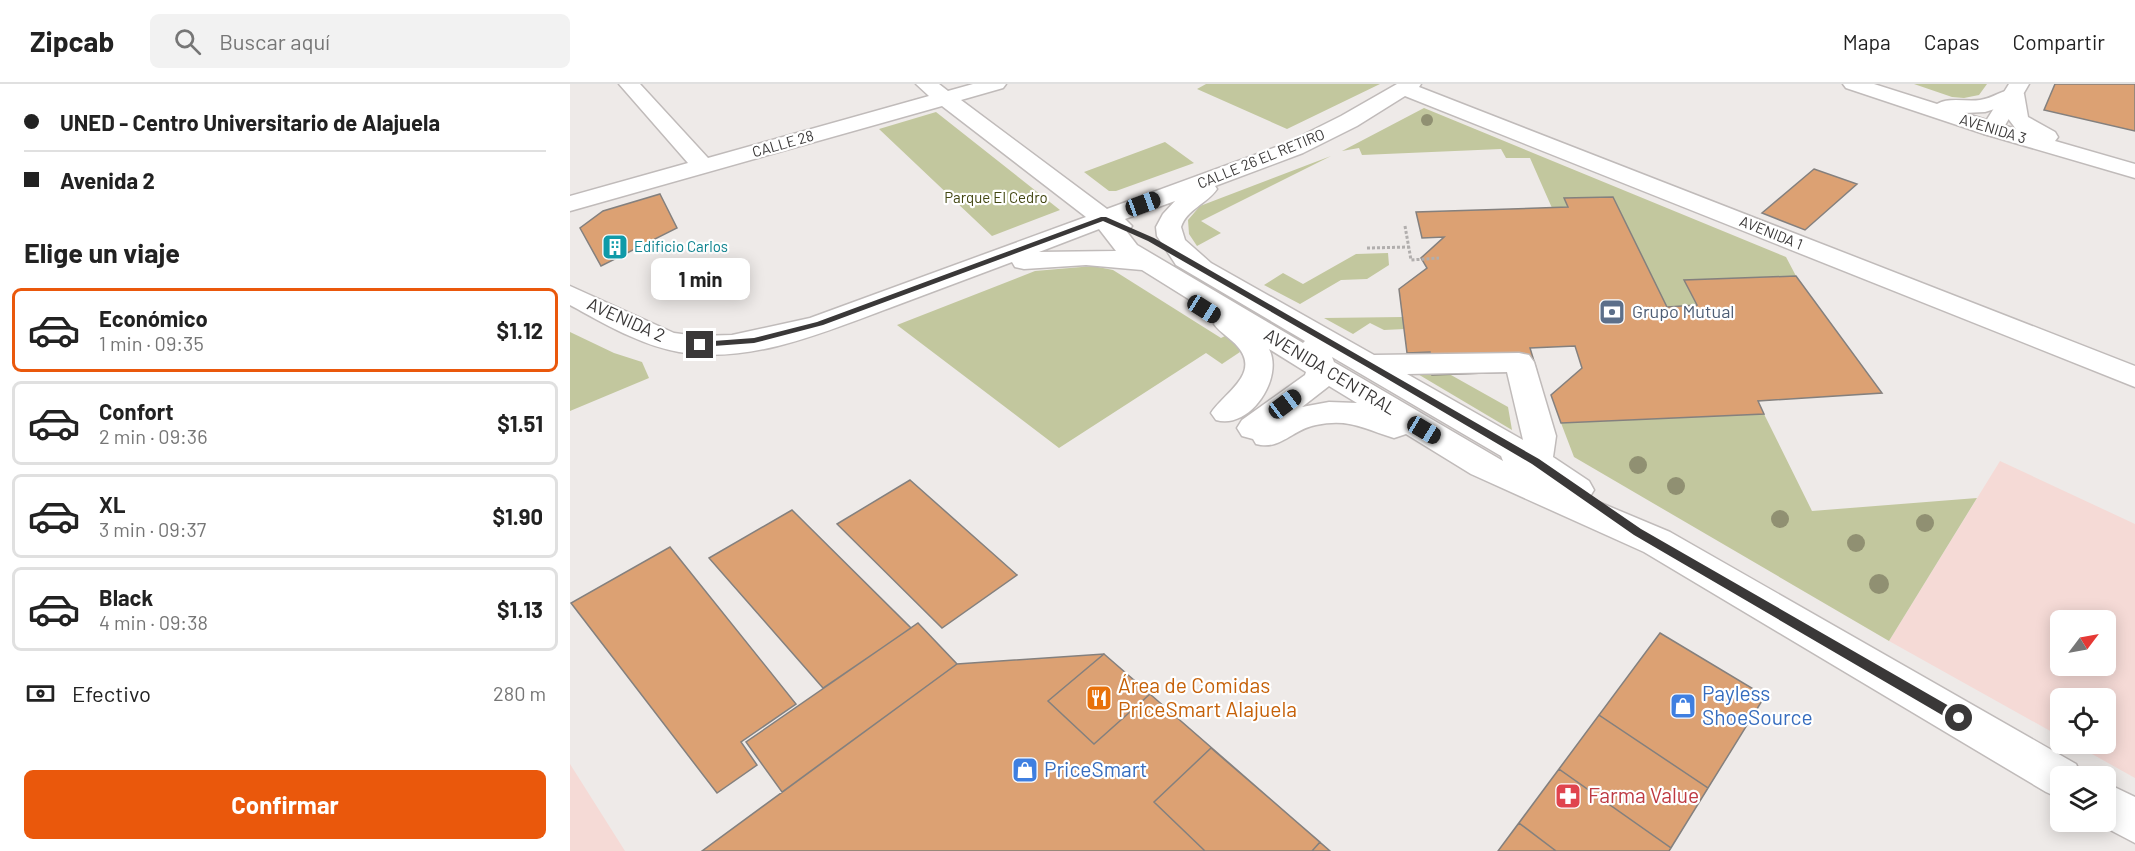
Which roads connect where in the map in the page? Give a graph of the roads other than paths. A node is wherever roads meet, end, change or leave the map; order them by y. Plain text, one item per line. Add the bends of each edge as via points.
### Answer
1 (629, 84) edge
2 (926, 84) edge
3 (996, 84) edge
4 (1853, 84) edge
5 (1409, 86) edge
6 (2016, 89) edge
7 (1889, 96) junction
8 (946, 98) junction
9 (1992, 129) junction
10 (704, 167) junction
11 (2125, 168) edge
12 (1223, 176) junction
13 (599, 196) junction
14 (570, 204) edge
15 (570, 215) edge
16 (1111, 228) junction
17 (1149, 263) junction
18 (1190, 274) junction
19 (943, 278) junction
20 (570, 294) edge
21 (1370, 365) junction
22 (1322, 368) junction
23 (2135, 377) edge
24 (1445, 408) junction
25 (1404, 418) junction
26 (1246, 424) junction
27 (1536, 462) junction
28 (1559, 498) junction
29 (1638, 532) junction
30 (2050, 772) edge
31 (2116, 810) edge
32 (2135, 821) edge

1 - 10 street
2 - 8 street, AVENIDA CENTRAL
3 - 8 street, CALLE 28
4 - 7 street, AVENIDA 3
5 - 12 street, CALLE 26 EL RETIRO via 1322,136
5 - 23 street, AVENIDA 1
6 - 7 street via 1996,103 1958,108
6 - 9 street
6 - 11 street via 2013,111 2026,127
7 - 9 street, AVENIDA 3
8 - 10 street, CALLE 28
8 - 16 street, AVENIDA CENTRAL
9 - 11 street, AVENIDA 3
10 - 13 street, CALLE 28
12 - 16 street, CALLE 26 EL RETIRO
12 - 18 street via 1184,204 1167,226 1168,237
13 - 14 street, CALLE 28
13 - 15 street
16 - 17 street, AVENIDA CENTRAL via 1128,250
16 - 18 street, AVENIDA CENTRAL via 1151,240
16 - 19 street via 1090,233 1066,232
16 - 22 street via 1313,347
17 - 18 street, AVENIDA CENTRAL
17 - 19 street via 1064,256
18 - 21 street, AVENIDA CENTRAL
18 - 22 street, AVENIDA CENTRAL
18 - 26 street via 1187,299 1238,330 1256,347 1260,357 1253,388 1243,401
19 - 20 street, AVENIDA 2 via 820,324 754,341 700,345 678,342
21 - 24 street, AVENIDA CENTRAL
21 - 27 street via 1519,362 1540,436
22 - 24 street via 1357,372 1407,401
22 - 25 street, AVENIDA CENTRAL
22 - 26 street via 1318,380
24 - 27 street, AVENIDA CENTRAL
25 - 27 street via 1441,422 1491,452
25 - 28 street, AVENIDA CENTRAL via 1483,465
26 - 28 street via 1288,422 1330,412 1362,414 1388,423 1465,469
27 - 29 street, AVENIDA CENTRAL
28 - 29 street, AVENIDA CENTRAL
29 - 30 street, AVENIDA CENTRAL
31 - 32 street

